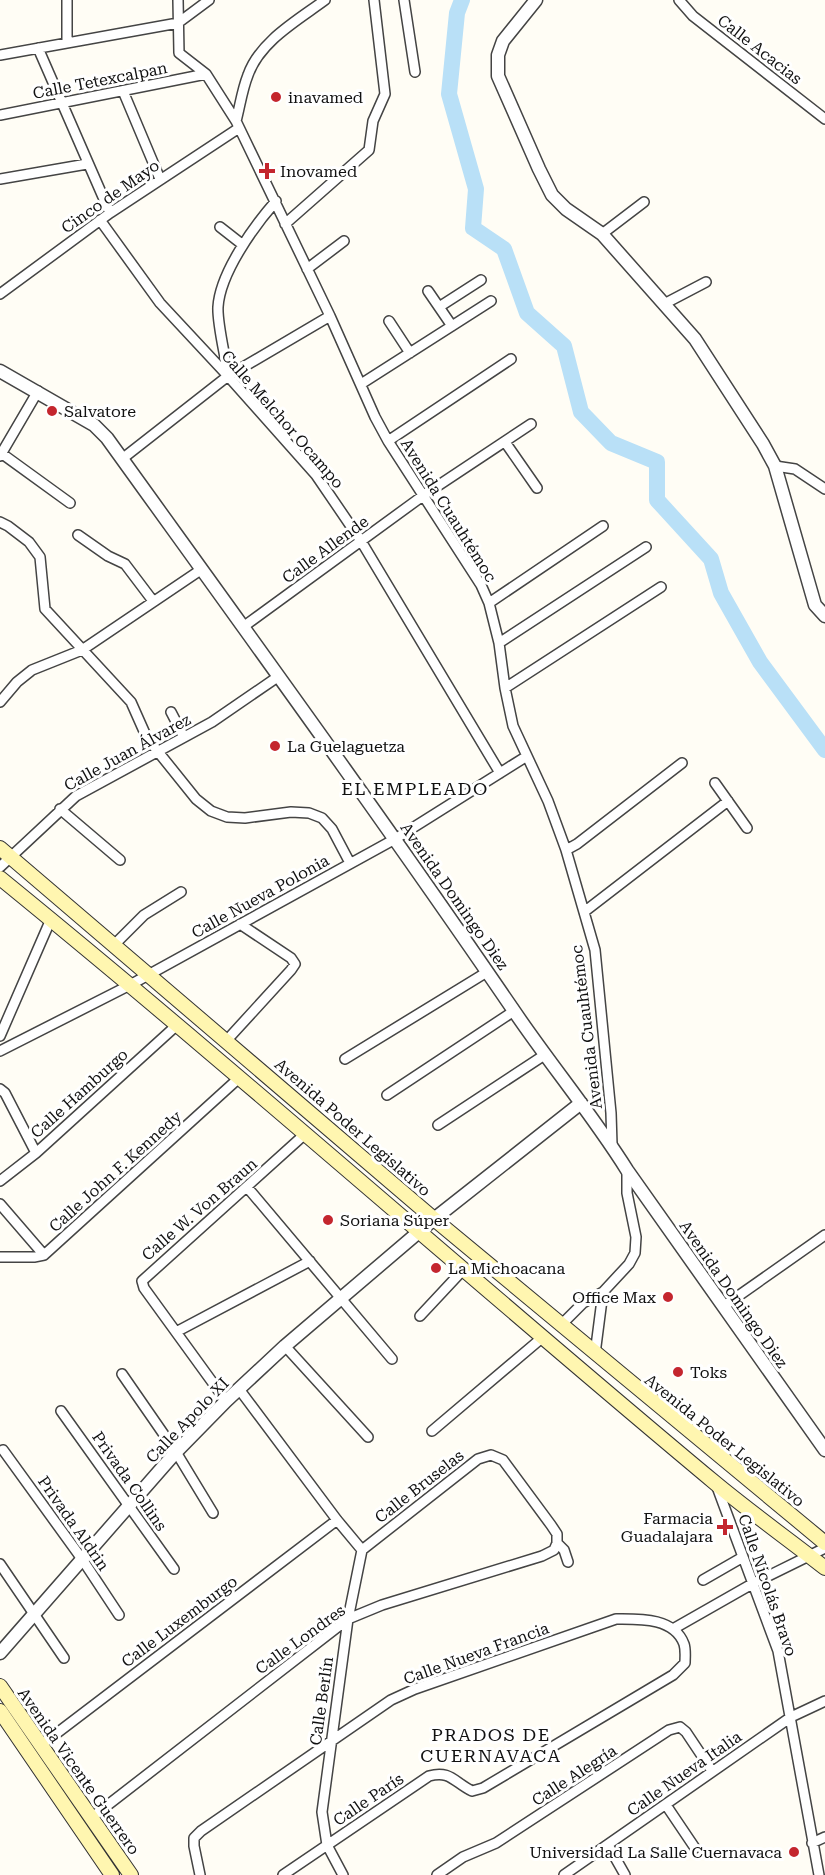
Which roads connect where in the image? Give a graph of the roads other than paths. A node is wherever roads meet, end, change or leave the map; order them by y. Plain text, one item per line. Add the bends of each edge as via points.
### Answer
1 (67, 0) edge
2 (178, 0) edge
3 (209, 0) edge
4 (325, 0) edge
5 (374, 0) edge
6 (404, 0) edge
7 (536, 0) edge
8 (683, 2) edge
9 (178, 23) junction
10 (67, 42) junction
11 (38, 48) junction
12 (0, 55) edge
13 (415, 72) dead end
14 (207, 74) junction
15 (123, 91) junction
16 (62, 102) junction
17 (0, 115) edge
18 (825, 119) edge
19 (238, 124) junction
20 (87, 164) junction
21 (160, 179) junction
22 (0, 180) edge
23 (276, 201) junction
24 (644, 202) dead end
25 (110, 213) junction
26 (100, 220) junction
27 (285, 224) junction
28 (220, 227) dead end
29 (603, 234) junction
30 (344, 241) dead end
31 (243, 245) junction
32 (307, 269) junction
33 (481, 280) dead end
34 (706, 282) dead end
35 (428, 291) dead end
36 (0, 294) edge
37 (491, 302) dead end
38 (664, 304) junction
39 (439, 307) junction
40 (330, 315) junction
41 (389, 321) dead end
42 (452, 327) junction
43 (410, 353) junction
44 (511, 359) dead end
45 (0, 371) edge
46 (228, 376) junction
47 (361, 384) junction
48 (38, 391) junction
49 (531, 424) dead end
50 (388, 441) junction
51 (505, 442) junction
52 (1, 455) edge
53 (122, 459) junction
54 (775, 466) junction
55 (537, 488) dead end
56 (825, 489) edge
57 (424, 495) junction
58 (70, 503) dead end
59 (0, 522) edge
60 (603, 526) dead end
61 (78, 535) dead end
62 (361, 541) junction
63 (646, 547) dead end
64 (202, 569) junction
65 (661, 587) dead end
66 (153, 601) junction
67 (489, 603) junction
68 (825, 616) edge
69 (243, 627) junction
70 (499, 643) junction
71 (82, 650) junction
72 (279, 676) junction
73 (505, 688) junction
74 (0, 702) edge
75 (171, 712) dead end
76 (184, 737) junction
77 (157, 752) junction
78 (527, 756) junction
79 (682, 763) dead end
80 (500, 773) junction
81 (715, 783) dead end
82 (728, 801) junction
83 (60, 809) junction
84 (747, 828) dead end
85 (395, 839) junction
86 (566, 850) junction
87 (3, 858) edge
88 (120, 860) dead end
89 (350, 863) junction
90 (0, 878) edge
91 (181, 892) dead end
92 (584, 912) junction
93 (51, 919) junction
94 (240, 924) junction
95 (114, 945) junction
96 (487, 972) junction
97 (149, 975) junction
98 (130, 985) junction
99 (514, 1011) junction
100 (177, 1025) junction
101 (0, 1036) edge
102 (227, 1040) junction
103 (0, 1052) edge
104 (546, 1054) junction
105 (345, 1059) dead end
106 (239, 1078) junction
107 (0, 1089) edge
108 (387, 1095) dead end
109 (580, 1103) junction
110 (438, 1125) dead end
111 (305, 1134) junction
112 (612, 1145) junction
113 (36, 1153) junction
114 (627, 1170) junction
115 (0, 1180) edge
116 (247, 1187) junction
117 (0, 1204) edge
118 (434, 1219) junction
119 (419, 1232) junction
120 (825, 1235) edge
121 (44, 1255) junction
122 (0, 1257) edge
123 (310, 1261) junction
124 (463, 1270) junction
125 (603, 1292) junction
126 (341, 1297) junction
127 (724, 1306) junction
128 (420, 1316) dead end
129 (561, 1325) junction
130 (176, 1332) junction
131 (543, 1337) junction
132 (285, 1346) junction
133 (595, 1354) junction
134 (392, 1359) dead end
135 (122, 1374) dead end
136 (239, 1389) junction
137 (226, 1401) junction
138 (62, 1411) dead end
139 (432, 1431) dead end
140 (368, 1437) dead end
141 (825, 1449) edge
142 (3, 1450) dead end
143 (176, 1452) junction
144 (716, 1484) junction
145 (129, 1505) junction
146 (213, 1513) dead end
147 (337, 1520) junction
148 (557, 1543) junction
149 (825, 1543) edge
150 (825, 1548) edge
151 (362, 1550) junction
152 (810, 1556) junction
153 (743, 1557) junction
154 (82, 1559) junction
155 (568, 1562) dead end
156 (0, 1564) edge
157 (825, 1568) edge
158 (174, 1569) dead end
159 (703, 1580) dead end
160 (752, 1584) junction
161 (34, 1612) junction
162 (118, 1615) dead end
163 (348, 1619) junction
164 (673, 1629) junction
165 (0, 1653) edge
166 (64, 1658) dead end
167 (0, 1686) edge
168 (825, 1701) edge
169 (0, 1712) edge
170 (791, 1717) junction
171 (331, 1741) junction
172 (40, 1746) junction
173 (712, 1772) junction
174 (666, 1804) junction
175 (91, 1818) junction
176 (825, 1837) edge
177 (812, 1843) junction
178 (327, 1845) junction
179 (608, 1845) junction
180 (695, 1848) dead end
181 (112, 1875) edge
182 (131, 1875) edge
183 (201, 1875) edge
184 (283, 1875) edge
185 (343, 1875) edge
186 (437, 1875) edge
187 (564, 1875) edge
188 (625, 1875) edge
189 (819, 1875) edge

1 - 10 street
2 - 9 street, Avenida Cuauhtémoc
3 - 9 street
4 - 19 street via 273,40 255,62 248,75
5 - 27 street via 385,94 373,121 369,150
6 - 13 street
7 - 29 street via 502,41 498,76 552,195
8 - 18 street, Calle Acacias
9 - 10 street
9 - 14 street, Avenida Cuauhtémoc via 179,53
10 - 11 street
11 - 12 street
11 - 16 street
14 - 15 street, Calle Tetexcalpan
14 - 19 street, Avenida Cuauhtémoc
15 - 16 street, Calle Tetexcalpan
15 - 21 street
16 - 17 street, Calle Tetexcalpan
16 - 20 street
19 - 21 street, Cinco de Mayo
19 - 23 street, Avenida Cuauhtémoc
20 - 22 street
20 - 25 street
21 - 25 street, Cinco de Mayo
23 - 27 street, Avenida Cuauhtémoc
23 - 31 street
24 - 29 street
25 - 26 street, Cinco de Mayo
26 - 36 street, Cinco de Mayo
26 - 46 street, Calle Melchor Ocampo via 160,303
27 - 32 street, Avenida Cuauhtémoc
28 - 31 street
29 - 38 street
30 - 32 street
31 - 46 street via 221,290 218,308
32 - 40 street, Avenida Cuauhtémoc
33 - 39 street
34 - 38 street
35 - 39 street
37 - 42 street
38 - 54 street via 695,339
39 - 42 street
40 - 46 street
40 - 47 street, Avenida Cuauhtémoc
41 - 43 street
42 - 43 street
43 - 47 street
44 - 50 street
45 - 48 street, Avenida Domingo Diez
46 - 53 street
46 - 62 street, Calle Melchor Ocampo via 316,475
47 - 50 street, Avenida Cuauhtémoc
48 - 52 street
48 - 53 street, Avenida Domingo Diez via 94,425
49 - 51 street, Calle Allende
50 - 57 street, Avenida Cuauhtémoc
51 - 55 street
51 - 57 street, Calle Allende
52 - 58 street
53 - 64 street, Avenida Domingo Diez
54 - 56 street via 795,470
54 - 68 street via 815,605
57 - 62 street, Calle Allende
57 - 67 street, Avenida Cuauhtémoc
59 - 71 street via 29,542 40,557 45,609
60 - 67 street
61 - 66 street via 125,564
62 - 69 street, Calle Allende
62 - 80 street, Calle Melchor Ocampo
63 - 70 street
64 - 66 street
64 - 69 street, Avenida Domingo Diez
65 - 73 street
66 - 71 street
67 - 70 street, Avenida Cuauhtémoc
69 - 72 street, Avenida Domingo Diez
70 - 73 street, Avenida Cuauhtémoc
71 - 74 street via 32,670
71 - 77 street via 131,702
72 - 76 street, Calle Juan Álvarez
72 - 85 street, Avenida Domingo Diez
73 - 78 street, Avenida Cuauhtémoc via 513,726
75 - 76 street
76 - 77 street, Calle Juan Álvarez
77 - 83 street, Calle Juan Álvarez via 76,796
77 - 89 street via 184,787 211,811 245,818 309,813 332,829
78 - 80 street, Calle Nueva Polonia
78 - 86 street, Avenida Cuauhtémoc
79 - 86 street
80 - 85 street, Calle Nueva Polonia
81 - 82 street
82 - 84 street
82 - 92 street
83 - 87 street, Calle Juan Álvarez
83 - 88 street
85 - 89 street, Calle Nueva Polonia
85 - 96 street, Avenida Domingo Diez
86 - 92 street, Avenida Cuauhtémoc
87 - 95 main road, Avenida Poder Legislativo
89 - 94 street, Calle Nueva Polonia
90 - 93 main road
91 - 95 street via 144,915
92 - 112 street, Avenida Cuauhtémoc via 594,950
93 - 98 main road
93 - 101 street
94 - 97 street, Calle Nueva Polonia
94 - 102 street via 295,964
95 - 97 main road, Avenida Poder Legislativo
96 - 99 street, Avenida Domingo Diez
96 - 105 street
97 - 98 street, Calle Nueva Polonia
97 - 102 main road, Avenida Poder Legislativo
98 - 100 main road
98 - 103 street, Calle Nueva Polonia
99 - 104 street, Avenida Domingo Diez
99 - 108 street
100 - 106 main road
100 - 113 street, Calle Hamburgo
102 - 118 main road, Avenida Poder Legislativo
104 - 109 street, Avenida Domingo Diez
104 - 110 street
106 - 111 main road
106 - 121 street, Calle John F. Kennedy
107 - 113 street
109 - 112 street, Avenida Domingo Diez
109 - 118 street, Calle Apolo XI
111 - 116 street, Calle W. Von Braun
111 - 119 main road
112 - 114 street, Avenida Domingo Diez
113 - 115 street, Calle Hamburgo
114 - 125 street via 635,1253
114 - 127 street, Avenida Domingo Diez
116 - 123 street
116 - 130 street, Calle W. Von Braun via 142,1281
117 - 121 street
118 - 119 street, Calle Apolo XI
118 - 129 main road, Avenida Poder Legislativo
119 - 124 main road
119 - 126 street, Calle Apolo XI
120 - 127 street
121 - 122 street, Calle John F. Kennedy
123 - 126 street
123 - 130 street
124 - 128 street
124 - 131 main road
125 - 129 street via 583,1303
125 - 133 street
126 - 132 street, Calle Apolo XI
126 - 134 street
127 - 141 street, Avenida Domingo Diez
129 - 133 main road, Avenida Poder Legislativo
130 - 137 street, Calle W. Von Braun
131 - 139 street
131 - 144 main road
132 - 136 street, Calle Apolo XI
132 - 140 street
133 - 149 main road, Avenida Poder Legislativo
135 - 143 street
136 - 137 street, Calle Apolo XI
136 - 147 street
137 - 143 street, Calle Apolo XI
138 - 145 street, Privada Collins
142 - 154 street, Privada Aldrin
143 - 145 street, Calle Apolo XI
143 - 146 street
144 - 152 main road
144 - 153 street, Calle Nicolás Bravo
145 - 154 street, Calle Apolo XI
145 - 158 street, Privada Collins
147 - 151 street
147 - 172 street, Calle Luxemburgo
148 - 151 street, Calle Bruselas via 557,1534 503,1460 491,1455 478,1459
148 - 155 street
148 - 163 street, Calle Londres via 554,1550 542,1556
150 - 152 street
151 - 163 street, Calle Berlín
152 - 157 main road
152 - 160 street
153 - 159 street
153 - 160 street, Calle Nicolás Bravo
154 - 161 street, Calle Apolo XI
154 - 162 street, Privada Aldrin
156 - 161 street
160 - 164 street
160 - 170 street, Calle Nicolás Bravo via 778,1652
161 - 165 street, Calle Apolo XI
161 - 166 street
163 - 171 street, Calle Berlín
163 - 175 street, Calle Londres
164 - 171 street, Calle Nueva Francia via 649,1620 616,1620 415,1689 391,1700
164 - 178 street, Calle París via 685,1646 685,1663 673,1675 483,1788 472,1791 446,1774 429,1776
167 - 172 main road, Avenida Vicente Guerrero
168 - 170 street, Calle Nueva Italia
169 - 181 main road, Avenida Vicente Guerrero
170 - 173 street, Calle Nueva Italia
170 - 177 street, Calle Nicolás Bravo
171 - 178 street, Calle Berlín via 322,1812
171 - 183 street, Calle Nueva Francia via 194,1838
172 - 175 main road, Avenida Vicente Guerrero
173 - 174 street, Calle Nueva Italia
173 - 186 street, Calle Alegría via 686,1732 680,1727 669,1730 496,1844 463,1857
174 - 179 street, Calle Nueva Italia
174 - 180 street
175 - 182 main road, Avenida Vicente Guerrero
176 - 177 street
177 - 189 street, Calle Nicolás Bravo
178 - 184 street, Calle París
178 - 185 street, Calle Berlín
179 - 187 street, Calle Nueva Italia
179 - 188 street

